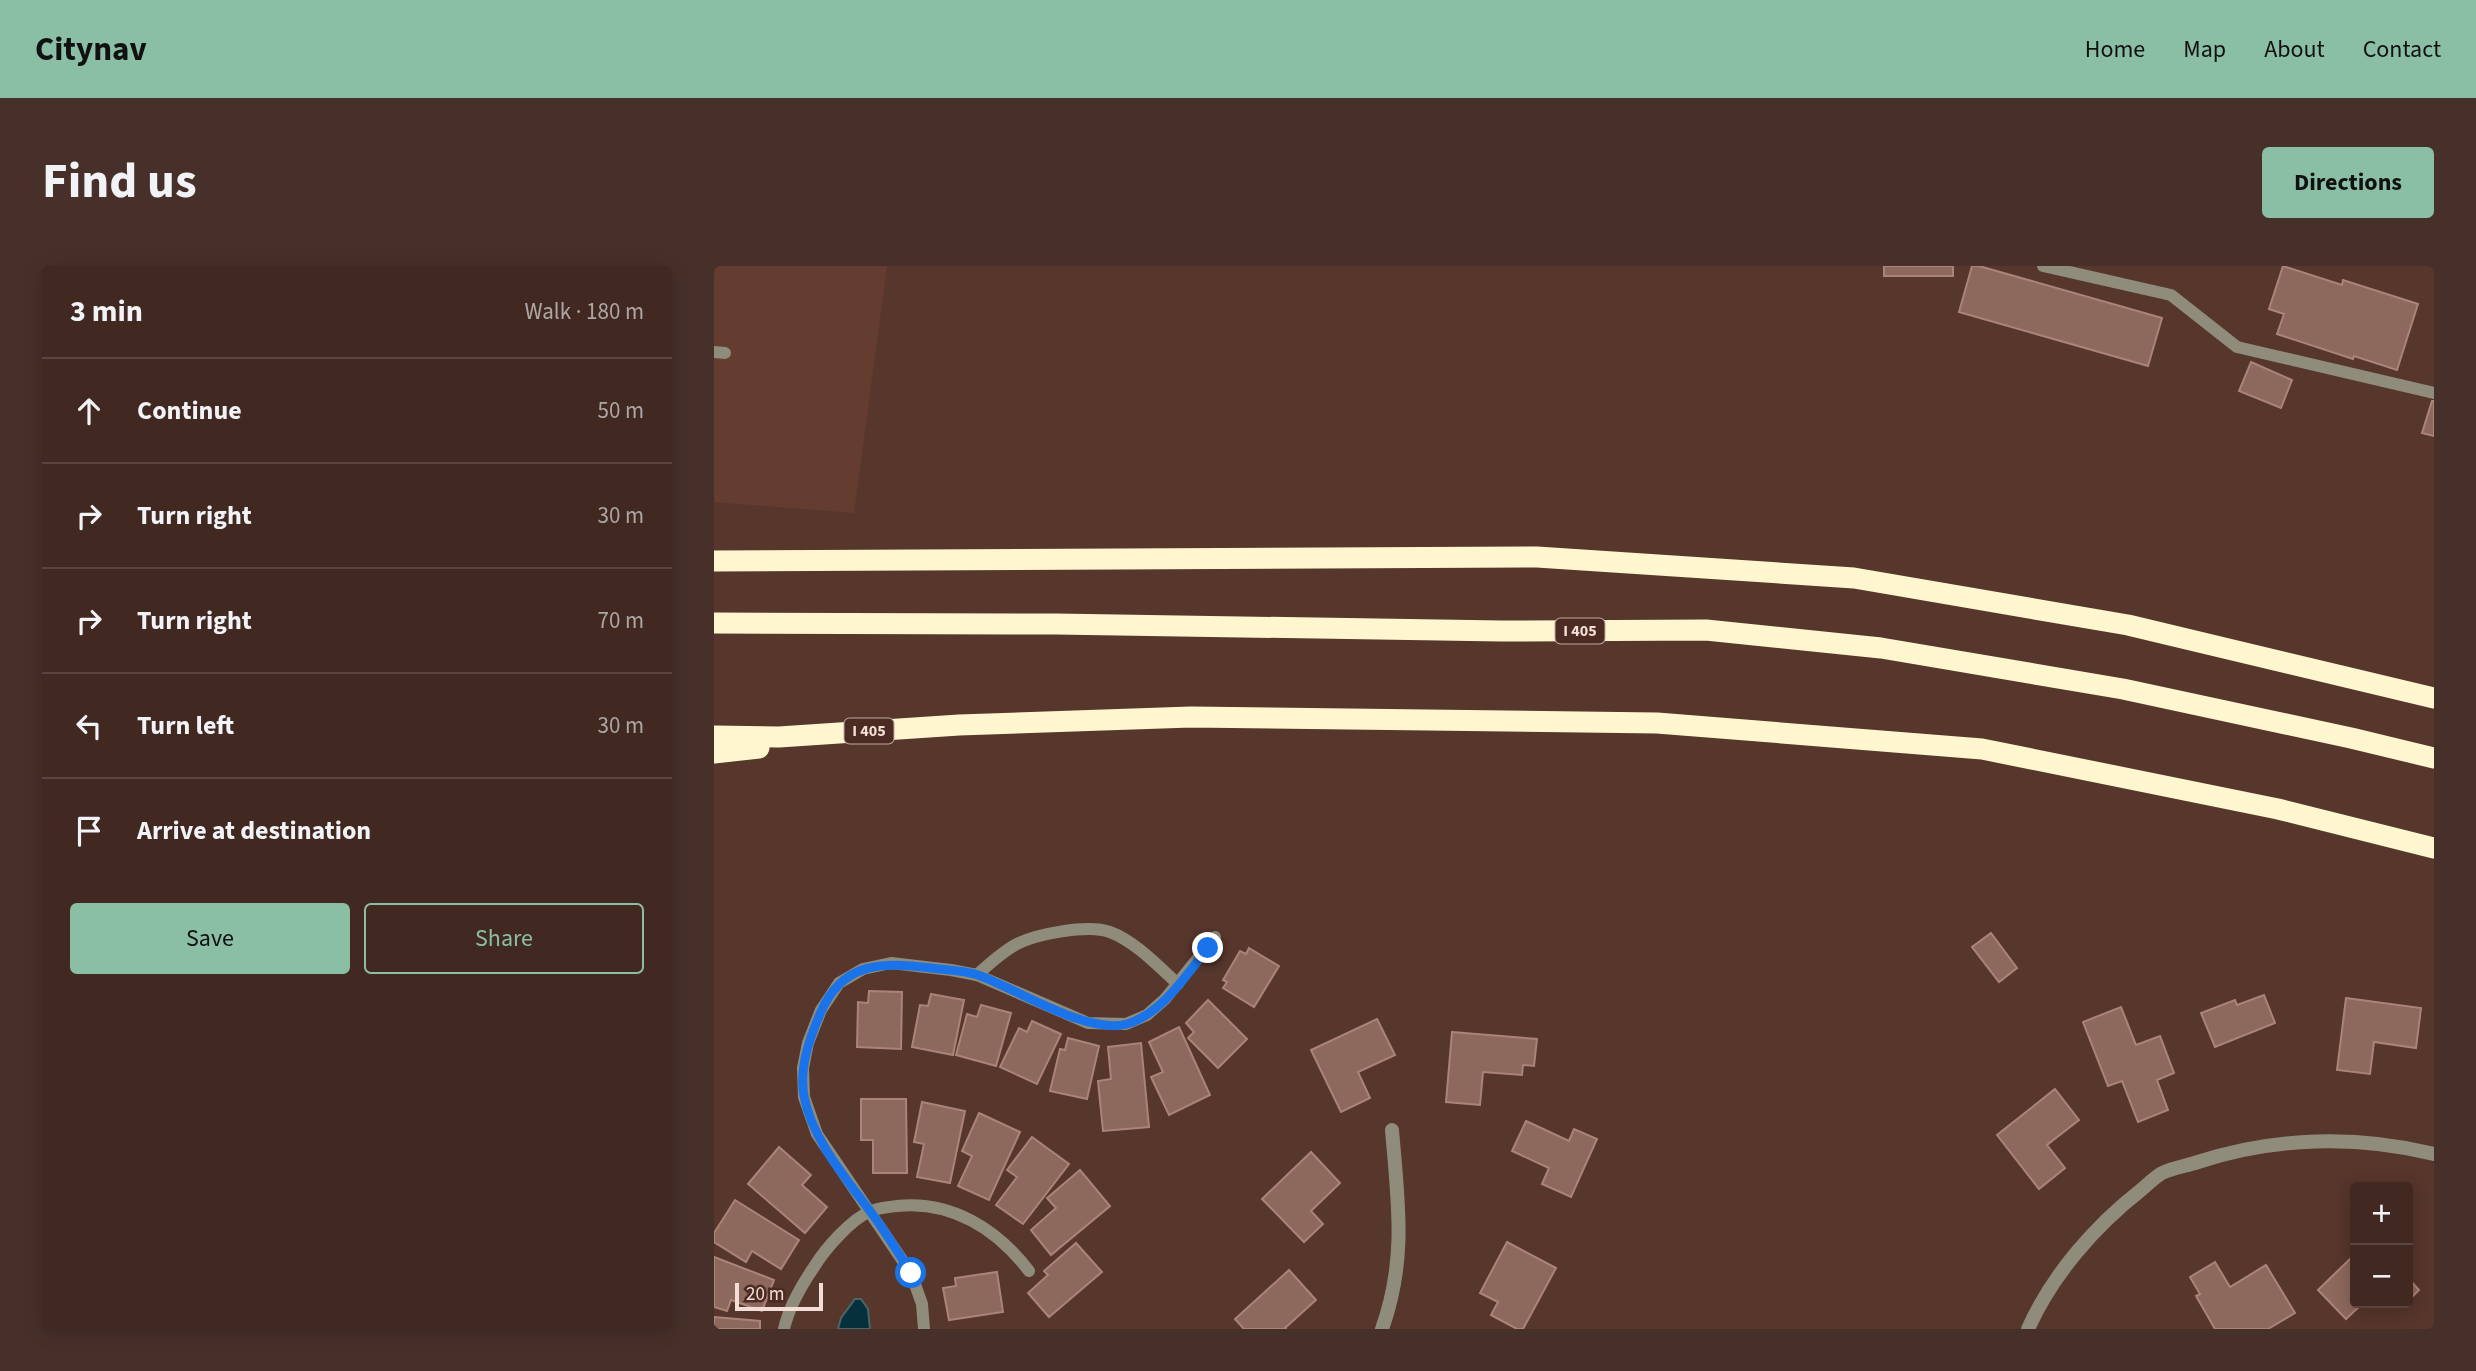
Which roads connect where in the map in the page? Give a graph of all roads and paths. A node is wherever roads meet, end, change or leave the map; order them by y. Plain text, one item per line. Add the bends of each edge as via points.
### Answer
1 (2043, 266) edge
2 (2434, 393) edge
3 (714, 561) edge
4 (714, 624) edge
5 (2434, 698) edge
6 (959, 725) junction
7 (714, 729) edge
8 (714, 736) edge
9 (779, 737) junction
10 (714, 753) edge
11 (2434, 758) edge
12 (2434, 848) edge
13 (1215, 937) dead end
14 (977, 975) junction
15 (1178, 984) junction
16 (1392, 1130) dead end
17 (2434, 1154) edge
18 (870, 1211) junction
19 (1029, 1271) dead end
20 (784, 1329) edge
21 (923, 1329) edge
22 (1382, 1329) edge
23 (2028, 1329) edge

1 - 2 lane via 2171,295 2237,347
3 - 5 highway via 1537,557 1854,578 2128,625
4 - 11 highway, I 405 via 1706,630 1881,648 2123,689
6 - 9 highway, I 405
6 - 10 highway
6 - 12 highway, I 405 via 1191,717 1657,723 1982,749 2278,809
7 - 9 highway
8 - 9 highway, I 405
13 - 15 lane
14 - 15 lane via 1088,1023 1126,1024 1147,1014
14 - 15 lane via 1018,943 1092,929 1133,945
14 - 18 lane via 891,963 863,969 839,983 821,1010 803,1068 804,1097 817,1133
16 - 22 street via 1400,1228 1398,1268
17 - 23 street via 2342,1140 2273,1145 2216,1156 2161,1174 2121,1206 2060,1272
18 - 19 lane via 914,1205 957,1214 995,1234
18 - 20 lane via 821,1255 792,1304
18 - 21 lane via 911,1273 922,1304

